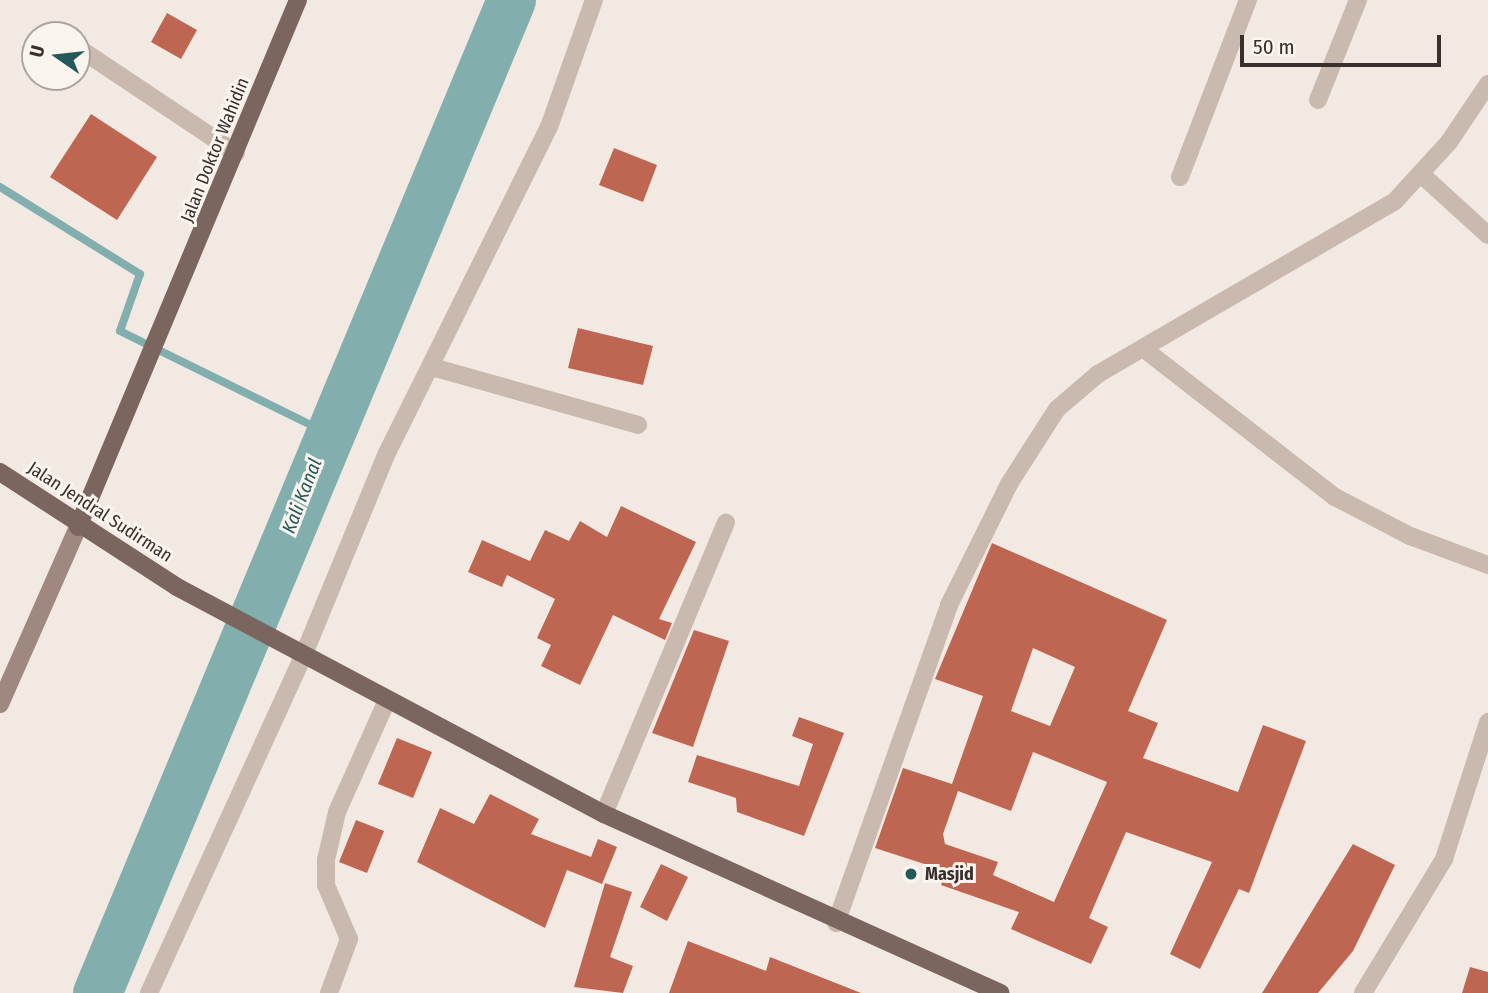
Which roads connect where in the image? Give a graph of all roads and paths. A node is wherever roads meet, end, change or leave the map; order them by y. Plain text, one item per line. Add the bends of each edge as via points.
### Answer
1 (298, 0) edge
2 (594, 0) edge
3 (1248, 0) edge
4 (1358, 0) edge
5 (91, 56) edge
6 (1488, 84) edge
7 (1318, 100) dead end
8 (236, 153) junction
9 (1422, 175) junction
10 (1180, 177) dead end
11 (1488, 234) edge
12 (1144, 349) junction
13 (432, 367) junction
14 (638, 425) dead end
15 (0, 472) edge
16 (726, 523) dead end
17 (78, 527) junction
18 (1488, 565) edge
19 (304, 654) junction
20 (387, 700) junction
21 (0, 704) edge
22 (1488, 722) edge
23 (604, 814) junction
24 (836, 923) junction
25 (969, 986) edge
26 (149, 993) edge
27 (330, 993) edge
28 (1000, 993) edge
29 (1363, 993) edge

1 - 8 main road, Jalan Doktor Wahidin
2 - 13 street via 549,127
3 - 10 street
4 - 7 street
5 - 8 street
6 - 9 street
8 - 17 main road, Jalan Doktor Wahidin
9 - 11 street
9 - 12 street via 1395,201
12 - 18 street via 1335,497 1410,536
12 - 24 street via 1098,374 1057,409 1009,484 949,605
13 - 14 street
13 - 19 street via 363,508
15 - 17 main road, Jalan Jendral Sudirman
16 - 23 street
17 - 19 main road, Jalan Jendral Sudirman via 177,587
17 - 21 main road
19 - 20 main road, Jalan Jendral Sudirman
19 - 26 street
20 - 23 main road, Jalan Jendral Sudirman
20 - 27 street via 337,812 326,860 326,885 335,911 349,925 349,939
22 - 29 street via 1444,859
23 - 24 main road, Jalan Jendral Sudirman
24 - 25 main road, Jalan Jendral Sudirman
25 - 28 main road, Jalan Jendral Sudirman

